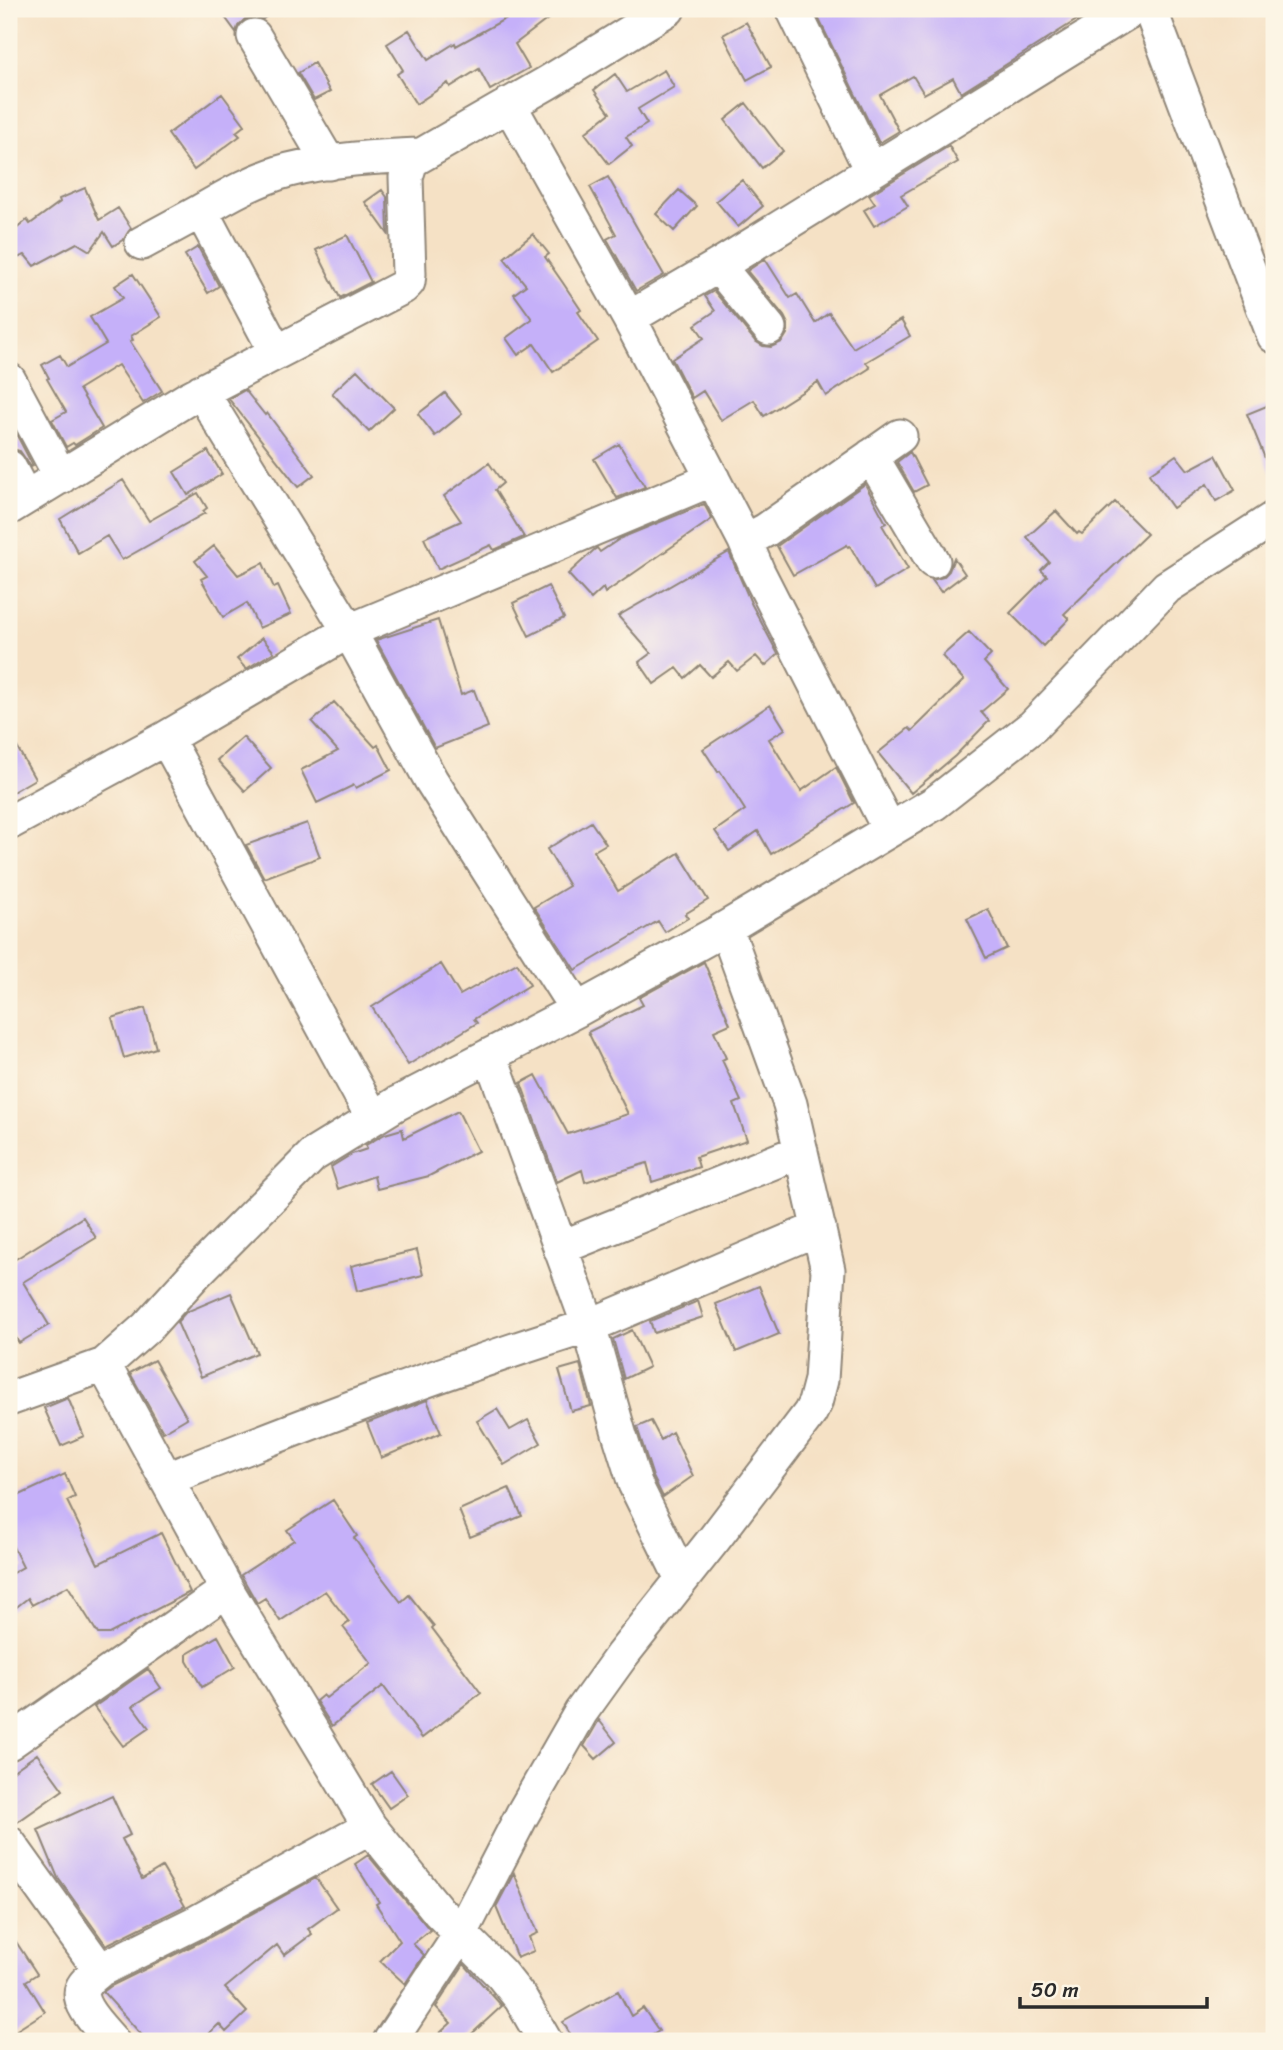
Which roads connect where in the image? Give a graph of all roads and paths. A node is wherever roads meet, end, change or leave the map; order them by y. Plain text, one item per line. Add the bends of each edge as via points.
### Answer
1 (668, 9) edge
2 (793, 9) edge
3 (1133, 9) edge
4 (1150, 9) edge
5 (254, 36) dead end
6 (509, 104) junction
7 (418, 155) junction
8 (329, 163) junction
9 (871, 170) junction
10 (201, 211) junction
11 (142, 243) dead end
12 (718, 266) junction
13 (629, 318) junction
14 (769, 328) dead end
15 (1274, 336) edge
16 (276, 352) junction
17 (9, 380) edge
18 (201, 391) junction
19 (900, 436) dead end
20 (871, 456) junction
21 (9, 467) edge
22 (61, 477) junction
23 (713, 479) junction
24 (17, 503) edge
25 (1274, 518) edge
26 (745, 541) junction
27 (933, 561) dead end
28 (349, 631) junction
29 (166, 738) junction
30 (9, 823) edge
31 (889, 830) junction
32 (726, 928) junction
33 (577, 1010) junction
34 (490, 1055) junction
35 (373, 1118) junction
36 (801, 1152) junction
37 (819, 1228) junction
38 (560, 1248) junction
39 (589, 1326) junction
40 (104, 1366) junction
41 (9, 1399) edge
42 (167, 1479) junction
43 (682, 1579) junction
44 (227, 1590) junction
45 (9, 1743) edge
46 (370, 1827) junction
47 (9, 1843) edge
48 (460, 1935) junction
49 (100, 1970) junction
50 (99, 2037) edge
51 (390, 2041) edge
52 (545, 2041) edge

1 - 6 street
2 - 9 street
3 - 9 street
4 - 15 street
5 - 8 street
6 - 7 street
6 - 13 street
7 - 8 street
7 - 16 street via 406,177 408,282
8 - 10 street via 287,170
9 - 12 street
10 - 11 street
10 - 16 street
12 - 13 street
12 - 14 street
13 - 23 street
16 - 18 street
17 - 22 street
18 - 22 street
18 - 28 street
19 - 20 street
20 - 26 street
20 - 27 street
21 - 24 street
22 - 24 street
23 - 26 street
23 - 28 street
25 - 31 street via 1167,587 1033,726 935,803
26 - 31 street
28 - 29 street
28 - 33 street via 431,780
29 - 30 street
29 - 35 street
31 - 32 street
32 - 33 street
32 - 36 street via 790,1104
33 - 34 street
34 - 35 street
34 - 38 street
35 - 40 street via 313,1155
36 - 37 street
36 - 38 street
37 - 39 street
37 - 43 street via 828,1270 821,1380 815,1403
38 - 39 street
39 - 42 street via 351,1407
39 - 43 street via 635,1484
40 - 41 street
40 - 42 street
42 - 44 street
43 - 48 street via 581,1712
44 - 45 street
44 - 46 street
46 - 48 street
46 - 49 street
47 - 49 street
48 - 51 street
48 - 52 street via 501,1974
49 - 50 street via 82,1987 81,1994

